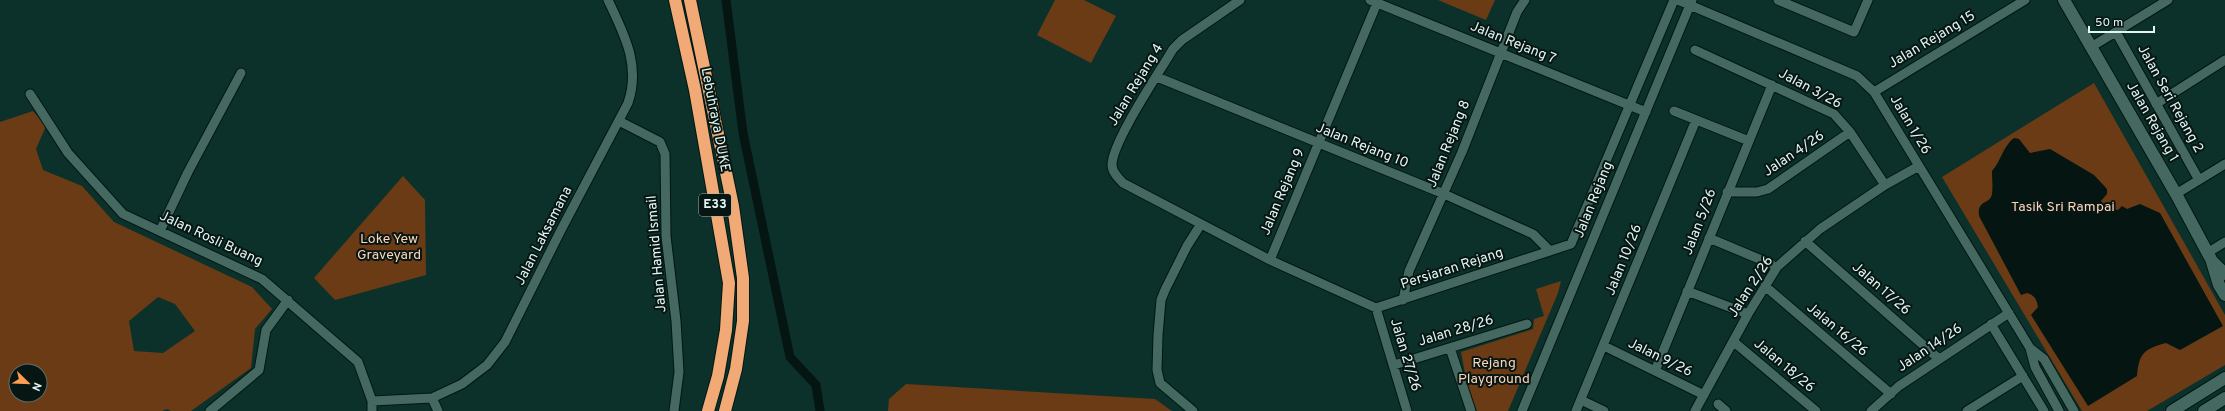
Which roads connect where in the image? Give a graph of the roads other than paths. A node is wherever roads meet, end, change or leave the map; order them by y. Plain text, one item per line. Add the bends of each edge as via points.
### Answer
1 (608, 0) edge
2 (675, 0) edge
3 (690, 0) edge
4 (1240, 0) edge
5 (1525, 0) edge
6 (1674, 0) edge
7 (1678, 0) edge
8 (1778, 0) edge
9 (1868, 0) edge
10 (2025, 0) edge
11 (2064, 0) edge
12 (2168, 0) edge
13 (1374, 2) edge
14 (1691, 2) edge
15 (2116, 32) junction
16 (2091, 47) junction
17 (1695, 50) dead end
18 (1501, 53) junction
19 (2225, 60) edge
20 (1165, 63) junction
21 (241, 73) dead end
22 (1155, 80) junction
23 (1171, 83) junction
24 (1772, 85) junction
25 (1874, 92) junction
26 (30, 94) dead end
27 (2156, 104) junction
28 (1629, 105) junction
29 (1646, 112) junction
30 (1674, 112) dead end
31 (1696, 120) junction
32 (619, 121) junction
33 (1850, 132) junction
34 (1749, 141) junction
35 (1318, 144) junction
36 (2225, 164) edge
37 (1919, 166) junction
38 (2199, 180) junction
39 (1885, 185) junction
40 (1727, 192) junction
41 (1444, 194) junction
42 (2176, 194) junction
43 (1201, 224) junction
44 (160, 231) junction
45 (1709, 238) junction
46 (1805, 241) junction
47 (2225, 242) edge
48 (1550, 251) junction
49 (2210, 257) junction
50 (1270, 260) junction
51 (1771, 264) dead end
52 (2225, 274) edge
53 (1765, 286) junction
54 (1688, 291) junction
55 (2225, 296) edge
56 (288, 300) junction
57 (1403, 300) junction
58 (1376, 308) junction
59 (2009, 313) junction
60 (1748, 314) junction
61 (1527, 324) dead end
62 (1992, 324) junction
63 (1734, 342) junction
64 (1604, 346) junction
65 (1450, 348) junction
66 (2030, 348) junction
67 (1938, 358) junction
68 (1394, 365) junction
69 (1655, 371) junction
70 (2023, 376) junction
71 (2225, 378) edge
72 (1891, 394) junction
73 (1704, 396) junction
74 (432, 398) junction
75 (2225, 398) edge
76 (1581, 400) junction
77 (372, 401) junction
78 (1718, 404) dead end
79 (210, 411) edge
80 (372, 411) edge
81 (438, 411) edge
82 (674, 411) edge
83 (708, 411) edge
84 (725, 411) edge
85 (1193, 411) edge
86 (1408, 411) edge
87 (1471, 411) edge
88 (1522, 411) edge
89 (1576, 411) edge
90 (1604, 411) edge
91 (1695, 411) edge
92 (1726, 411) edge
93 (1816, 411) edge
94 (1871, 411) edge
95 (1967, 411) edge
96 (2044, 411) edge
97 (2059, 411) edge
98 (2074, 411) edge
99 (2172, 411) edge
100 (2204, 411) edge

1 - 32 street, Jalan Laksamana via 634,65 632,91
2 - 83 highway, Lebuhraya DUKE / E33 via 695,90 729,283 726,330 718,376
3 - 84 highway, Lebuhraya DUKE / E33 via 733,206 743,278 743,321 736,369
4 - 20 street, Jalan Rejang 4 via 1182,40
5 - 18 street, Jalan Rejang 8 via 1517,12
6 - 28 street, Persiaran Rejang
7 - 14 street, Jalan 1/26
8 - 9 street via 1854,32
10 - 25 street, Jalan Rejang 15
11 - 16 street, Jalan Rejang 1
12 - 15 street
13 - 18 street, Jalan Rejang 7
13 - 35 street, Jalan Rejang 9
14 - 25 street, Jalan 1/26 via 1857,76
14 - 29 street, Jalan Rejang
15 - 16 street
15 - 27 street, Jalan Seri Rejang 2
16 - 42 street, Jalan Rejang 1
17 - 24 street, Jalan 3/26
18 - 28 street, Jalan Rejang 7
18 - 41 street, Jalan Rejang 8
19 - 27 street
20 - 22 street, Jalan Rejang 4
20 - 23 street
21 - 44 street
22 - 23 street
22 - 43 street, Jalan Rejang 4 via 1115,148 1112,167 1123,183
23 - 35 street, Jalan Rejang 10
24 - 33 street, Jalan 3/26 via 1834,114
24 - 34 street, Jalan 5/26
25 - 37 street, Jalan 1/26
26 - 44 street, Jalan Rosli Buang via 68,153 123,214
27 - 38 street, Jalan Seri Rejang 2
28 - 29 street, Jalan Rejang 7
28 - 48 street, Persiaran Rejang via 1571,244
29 - 88 street, Jalan Rejang
30 - 31 street
31 - 34 street
31 - 64 street, Jalan 10/26
32 - 74 street, Jalan Laksamana via 505,342 488,365 462,384
32 - 82 street, Jalan Hamid Ismail via 660,142 665,154 666,236 679,372
33 - 39 street, Jalan 3/26
33 - 40 street, Jalan 4/26 via 1768,189 1757,192
34 - 40 street, Jalan 5/26
35 - 41 street, Jalan Rejang 10
35 - 50 street, Jalan Rejang 9
36 - 38 street
37 - 39 street, Jalan 2/26
37 - 59 street, Jalan 1/26
38 - 42 street
39 - 46 street, Jalan 2/26
40 - 45 street, Jalan 5/26
41 - 48 street, Jalan Rejang 10 via 1533,234
41 - 57 street, Jalan Rejang 8 via 1409,271
42 - 49 street, Jalan Rejang 1
43 - 50 street
43 - 85 street via 1163,295 1158,342 1157,370 1160,383
44 - 56 street, Jalan Rosli Buang via 262,279
45 - 51 street
45 - 54 street, Jalan 5/26
46 - 53 street, Jalan 2/26 via 1777,267
46 - 67 street, Jalan 17/26
47 - 49 street
48 - 57 street, Persiaran Rejang
49 - 52 street, Jalan Rejang 1
49 - 55 street, Jalan Rejang 1
50 - 58 street
53 - 60 street, Jalan 2/26
53 - 72 street, Jalan 16/26
54 - 60 street
54 - 69 street, Jalan 5/26
56 - 77 street, Jalan Rosli Buang via 358,362
56 - 79 street via 266,330 259,370
57 - 58 street, Persiaran Rejang
58 - 68 street, Jalan 27/26
59 - 62 street, Jalan 14/26
59 - 66 street, Jalan 1/26
60 - 63 street, Jalan 2/26
61 - 65 street, Jalan 28/26
62 - 67 street, Jalan 14/26
62 - 70 street
63 - 73 street, Jalan 2/26
63 - 93 street, Jalan 18/26
64 - 69 street, Jalan 9/26
64 - 76 street, Jalan 10/26
65 - 68 street, Jalan 28/26
65 - 87 street
66 - 97 street, Jalan 1/26 via 2035,367
66 - 98 street, Jalan 1/26 via 2044,359
67 - 72 street, Jalan 14/26
68 - 86 street, Jalan 27/26
69 - 73 street, Jalan 9/26
70 - 95 street
70 - 96 street
71 - 99 street
72 - 94 street, Jalan 14/26
73 - 91 street, Jalan 2/26
74 - 77 street, Jalan Laksamana
74 - 81 street
75 - 100 street
76 - 89 street, Jalan 10/26
76 - 90 street
77 - 80 street, Jalan Rosli Buang
78 - 92 street

